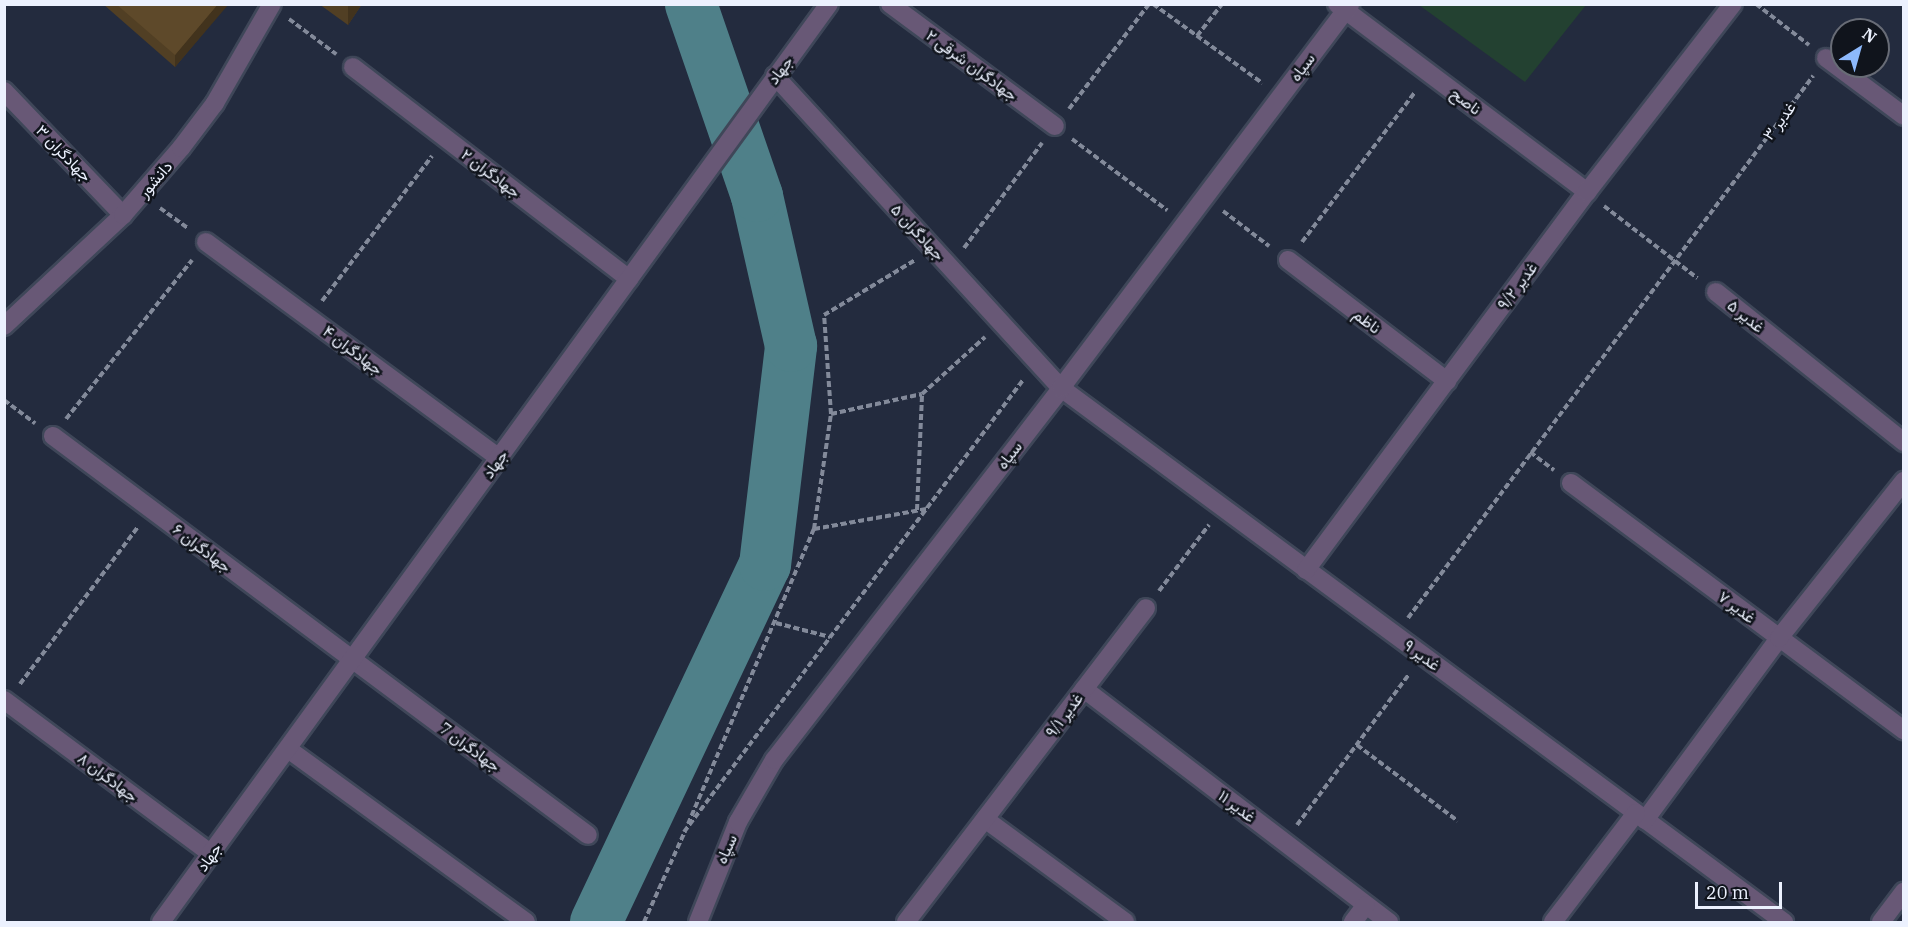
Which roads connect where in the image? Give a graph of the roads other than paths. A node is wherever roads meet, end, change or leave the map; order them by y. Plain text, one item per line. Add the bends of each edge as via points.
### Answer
1 (890, 4) edge
2 (1733, 4) edge
3 (272, 5) edge
4 (827, 5) edge
5 (1344, 7) edge
6 (1826, 58) road end
7 (353, 67) road end
8 (775, 76) junction
9 (4, 91) edge
10 (1904, 116) edge
11 (1055, 126) road end
12 (1587, 192) junction
13 (123, 214) junction
14 (206, 242) road end
15 (1288, 260) road end
16 (629, 279) junction
17 (1716, 292) road end
18 (4, 326) edge
19 (1447, 381) junction
20 (1061, 388) junction
21 (52, 436) road end
22 (1904, 442) edge
23 (499, 459) junction
24 (1904, 481) edge
25 (1571, 483) dead end
26 (1306, 570) junction
27 (1146, 608) road end
28 (1779, 638) junction
29 (352, 660) junction
30 (1084, 689) junction
31 (6, 701) edge
32 (1904, 730) edge
33 (288, 749) junction
34 (1641, 817) junction
35 (985, 819) junction
36 (588, 835) dead end
37 (211, 854) junction
38 (1904, 892) edge
39 (1366, 905) junction
40 (161, 922) edge
41 (526, 922) edge
42 (698, 922) edge
43 (906, 922) edge
44 (1125, 922) edge
45 (1353, 922) edge
46 (1389, 922) edge
47 (1553, 922) edge
48 (1784, 922) edge
49 (1881, 922) edge

1 - 11 street, جهادگران شرقی ۲
2 - 12 street, غدیر ۹/۲
3 - 13 street, دانشور via 215,103
4 - 8 street, جهاد
5 - 12 street, ناصح
5 - 20 street, سپاه
6 - 10 street
7 - 16 street, جهادگران ۲
8 - 16 street, جهاد
8 - 20 street, جهادگران ۵
9 - 13 street, جهادگران ۳
12 - 19 street, غدیر ۹/۲
13 - 18 street, دانشور
14 - 23 street, جهادگران ۴
15 - 19 street, ناظم
16 - 23 street, جهاد
17 - 22 street, غدیر ۵
19 - 26 street, غدیر ۹/۲
20 - 26 street, غدیر ۹
20 - 42 street, سپاه via 774,760 738,822
21 - 29 street, جهادگران ۶
23 - 29 street, جهاد
24 - 28 street
25 - 28 street, غدیر ۷
26 - 34 street, غدیر ۹
27 - 30 street, غدیر ۹/۱
28 - 32 street, غدیر ۷
28 - 34 street
29 - 33 street, جهاد
29 - 36 street, جهادگران 7
30 - 35 street, غدیر ۹/۱
30 - 39 street, غدیر ۱۱
31 - 37 street, جهادگران ۸
33 - 37 street, جهاد
33 - 41 street
34 - 47 street
34 - 48 street, غدیر ۹
35 - 43 street, غدیر ۹/۱
35 - 44 street
37 - 40 street, جهاد
38 - 49 street
39 - 45 street
39 - 46 street, غدیر ۱۱

